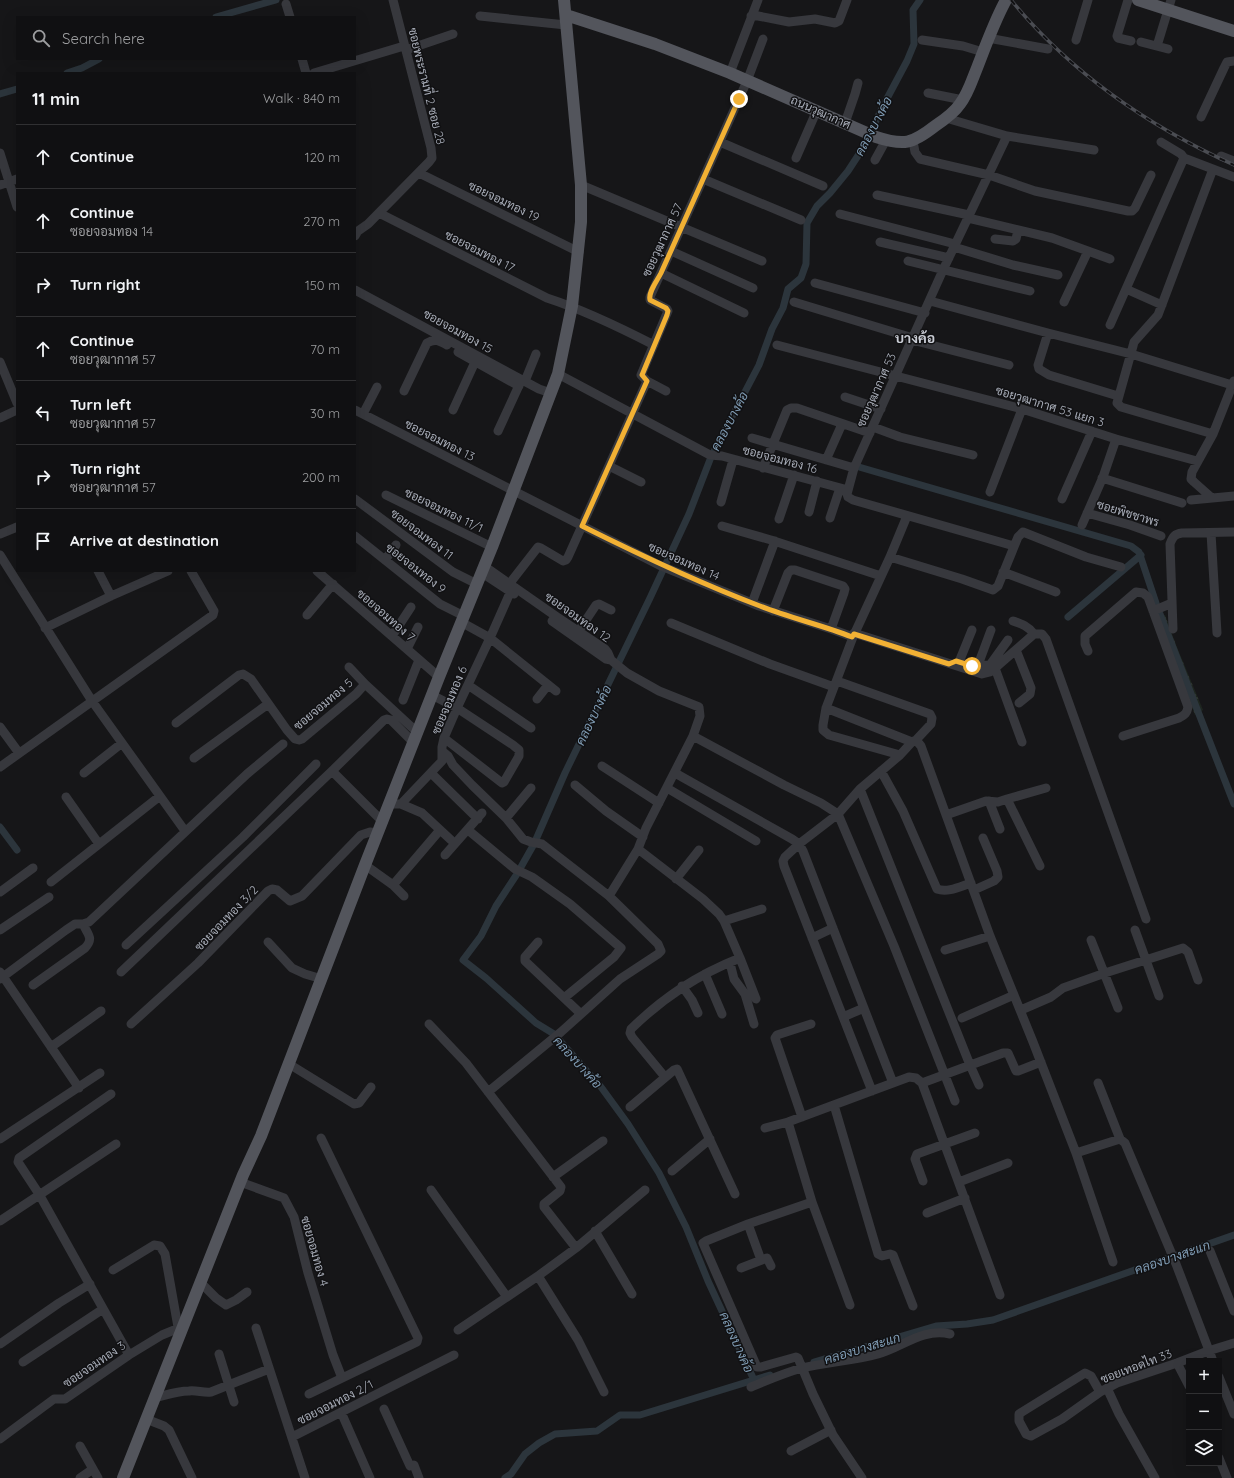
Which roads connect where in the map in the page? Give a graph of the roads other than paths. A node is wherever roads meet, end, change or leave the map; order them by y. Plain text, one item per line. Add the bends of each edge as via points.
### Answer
1 (393, 0) edge
2 (564, 0) edge
3 (758, 0) edge
4 (847, 0) edge
5 (1006, 0) edge
6 (1088, 0) edge
7 (1128, 0) edge
8 (1138, 0) edge
9 (286, 4) dead end
10 (1169, 5) edge
11 (290, 16) edge
12 (480, 16) dead end
13 (751, 16) junction
14 (566, 20) junction
15 (1234, 31) edge
16 (453, 34) dead end
17 (988, 38) junction
18 (763, 39) dead end
19 (922, 40) dead end
20 (1076, 40) dead end
21 (1131, 41) dead end
22 (1141, 42) dead end
23 (1157, 46) junction
24 (405, 48) junction
25 (1048, 49) dead end
26 (1168, 49) dead end
27 (983, 52) junction
28 (302, 60) edge
29 (1234, 61) edge
30 (306, 72) edge
31 (318, 72) edge
32 (730, 73) junction
33 (747, 81) junction
34 (858, 83) dead end
35 (928, 93) dead end
36 (963, 100) junction
37 (818, 110) junction
38 (1201, 116) dead end
39 (946, 118) junction
40 (845, 123) junction
41 (876, 136) junction
42 (1007, 136) junction
43 (913, 141) junction
44 (720, 142) junction
45 (1161, 142) dead end
46 (1094, 150) dead end
47 (0, 153) edge
48 (1221, 156) dead end
49 (796, 158) dead end
50 (1184, 158) junction
51 (876, 160) dead end
52 (1234, 161) edge
53 (1213, 169) junction
54 (419, 173) junction
55 (989, 175) junction
56 (1151, 175) dead end
57 (1234, 177) edge
58 (704, 179) junction
59 (13, 181) edge
60 (0, 185) edge
61 (581, 185) junction
62 (824, 186) dead end
63 (877, 195) dead end
64 (16, 200) edge
65 (379, 213) junction
66 (840, 214) dead end
67 (969, 216) junction
68 (801, 220) dead end
69 (682, 227) junction
70 (1018, 230) junction
71 (356, 231) edge
72 (995, 239) dead end
73 (880, 242) dead end
74 (955, 245) junction
75 (671, 251) junction
76 (1088, 251) junction
77 (579, 252) junction
78 (949, 258) junction
79 (1110, 259) dead end
80 (762, 261) dead end
81 (908, 261) dead end
82 (943, 270) junction
83 (661, 273) junction
84 (1058, 275) dead end
85 (815, 283) dead end
86 (753, 288) dead end
87 (1126, 290) junction
88 (356, 291) edge
89 (1030, 291) dead end
90 (930, 301) junction
91 (794, 302) dead end
92 (1064, 302) dead end
93 (1162, 305) junction
94 (572, 306) junction
95 (744, 313) dead end
96 (925, 313) junction
97 (1110, 325) dead end
98 (1048, 333) junction
99 (912, 339) junction
100 (654, 345) junction
101 (777, 345) dead end
102 (536, 354) dead end
103 (1131, 354) junction
104 (0, 362) edge
105 (475, 362) junction
106 (1009, 365) dead end
107 (558, 374) junction
108 (896, 377) junction
109 (647, 381) junction
110 (522, 382) junction
111 (1233, 383) edge
112 (377, 387) dead end
113 (404, 391) dead end
114 (666, 391) dead end
115 (551, 393) junction
116 (1118, 396) junction
117 (845, 397) dead end
118 (16, 401) edge
119 (881, 409) junction
120 (1022, 409) junction
121 (16, 410) edge
122 (453, 410) dead end
123 (359, 412) edge
124 (633, 413) junction
125 (0, 418) edge
126 (842, 424) junction
127 (871, 430) junction
128 (498, 431) dead end
129 (1092, 431) junction
130 (1213, 434) junction
131 (752, 438) dead end
132 (1116, 439) junction
133 (773, 444) junction
134 (973, 455) dead end
135 (733, 460) junction
136 (826, 460) junction
137 (1197, 461) junction
138 (609, 466) junction
139 (763, 468) junction
140 (854, 468) junction
141 (794, 475) junction
142 (1102, 478) junction
143 (818, 481) junction
144 (641, 482) dead end
145 (844, 488) junction
146 (513, 491) junction
147 (990, 492) dead end
148 (386, 495) dead end
149 (1234, 496) edge
150 (1212, 498) junction
151 (1062, 499) dead end
152 (356, 500) edge
153 (1192, 500) dead end
154 (720, 502) dead end
155 (1182, 503) dead end
156 (809, 512) dead end
157 (1087, 513) junction
158 (907, 516) junction
159 (830, 518) dead end
160 (779, 519) dead end
161 (1082, 525) dead end
162 (582, 526) junction
163 (722, 526) dead end
164 (16, 527) edge
165 (1234, 532) edge
166 (1211, 533) junction
167 (0, 534) edge
168 (1162, 536) dead end
169 (356, 537) edge
170 (775, 541) junction
171 (396, 545) dead end
172 (1014, 546) junction
173 (492, 547) junction
174 (0, 555) edge
175 (890, 557) junction
176 (385, 560) junction
177 (1121, 567) dead end
178 (99, 572) edge
179 (166, 572) edge
180 (192, 572) edge
181 (318, 572) edge
182 (1003, 572) junction
183 (481, 574) junction
184 (881, 576) junction
185 (333, 584) junction
186 (511, 587) junction
187 (1056, 592) dead end
188 (111, 596) junction
189 (752, 603) junction
190 (1172, 603) junction
191 (411, 607) dead end
192 (611, 610) dead end
193 (1153, 610) junction
194 (773, 611) junction
195 (307, 615) dead end
196 (462, 619) junction
197 (1013, 621) dead end
198 (670, 623) dead end
199 (45, 628) junction
200 (418, 628) dead end
201 (831, 629) junction
202 (1173, 629) dead end
203 (972, 630) dead end
204 (991, 630) dead end
205 (578, 632) junction
206 (1216, 633) dead end
207 (1034, 634) junction
208 (853, 635) junction
209 (392, 636) junction
210 (490, 638) junction
211 (1008, 640) dead end
212 (407, 649) junction
213 (1016, 650) junction
214 (1088, 651) dead end
215 (419, 660) junction
216 (613, 661) junction
217 (959, 662) junction
218 (949, 664) junction
219 (978, 665) junction
220 (349, 667) dead end
221 (995, 668) junction
222 (439, 677) junction
223 (365, 684) junction
224 (836, 684) junction
225 (468, 685) junction
226 (548, 685) junction
227 (556, 691) dead end
228 (432, 696) junction
229 (537, 699) dead end
230 (403, 700) dead end
231 (92, 701) junction
232 (1019, 703) dead end
233 (268, 704) junction
234 (456, 708) junction
235 (826, 708) junction
236 (176, 723) dead end
237 (0, 727) edge
238 (531, 728) dead end
239 (693, 736) junction
240 (1123, 736) dead end
241 (416, 738) junction
242 (444, 738) junction
243 (914, 741) junction
244 (1022, 742) dead end
245 (122, 743) junction
246 (283, 744) dead end
247 (442, 751) junction
248 (19, 753) junction
249 (900, 756) junction
250 (194, 758) dead end
251 (316, 764) dead end
252 (602, 766) dead end
253 (0, 767) edge
254 (332, 771) junction
255 (881, 771) junction
256 (84, 773) dead end
257 (431, 773) junction
258 (675, 773) junction
259 (575, 785) dead end
260 (530, 788) dead end
261 (667, 788) junction
262 (1046, 788) dead end
263 (860, 789) junction
264 (160, 796) junction
265 (66, 798) dead end
266 (1007, 799) junction
267 (989, 801) junction
268 (659, 803) junction
269 (396, 804) junction
270 (838, 814) junction
271 (946, 815) junction
272 (506, 818) junction
273 (380, 828) junction
274 (1000, 829) dead end
275 (440, 830) junction
276 (468, 830) junction
277 (185, 831) junction
278 (643, 836) junction
279 (243, 837) junction
280 (983, 838) dead end
281 (451, 840) dead end
282 (756, 842) dead end
283 (99, 844) junction
284 (799, 844) junction
285 (253, 846) junction
286 (638, 849) junction
287 (698, 850) dead end
288 (445, 854) dead end
289 (365, 865) junction
290 (1040, 866) dead end
291 (33, 868) dead end
292 (676, 879) junction
293 (51, 882) dead end
294 (393, 885) junction
295 (972, 886) junction
296 (0, 892) edge
297 (404, 896) dead end
298 (609, 896) junction
299 (49, 897) dead end
300 (762, 909) dead end
301 (1146, 920) dead end
302 (724, 921) junction
303 (83, 924) junction
304 (833, 928) junction
305 (0, 930) edge
306 (1135, 930) dead end
307 (990, 936) junction
308 (812, 938) junction
309 (1091, 940) dead end
310 (268, 942) dead end
311 (538, 942) dead end
312 (126, 944) dead end
313 (945, 950) dead end
314 (736, 960) junction
315 (1145, 960) junction
316 (121, 972) dead end
317 (1105, 973) junction
318 (705, 974) junction
319 (1, 976) edge
320 (322, 979) junction
321 (1198, 980) dead end
322 (33, 985) dead end
323 (682, 986) junction
324 (1014, 995) junction
325 (1159, 996) dead end
326 (564, 998) junction
327 (756, 999) dead end
328 (864, 1008) junction
329 (1118, 1008) dead end
330 (1021, 1010) junction
331 (101, 1011) dead end
332 (698, 1013) dead end
333 (581, 1014) junction
334 (722, 1014) dead end
335 (843, 1017) junction
336 (962, 1018) dead end
337 (131, 1024) dead end
338 (429, 1024) dead end
339 (754, 1024) dead end
340 (811, 1024) dead end
341 (51, 1047) junction
342 (1041, 1062) junction
343 (289, 1064) junction
344 (970, 1065) junction
345 (100, 1072) dead end
346 (945, 1075) junction
347 (665, 1077) junction
348 (893, 1083) junction
349 (922, 1083) junction
350 (1098, 1083) dead end
351 (979, 1085) dead end
352 (371, 1087) dead end
353 (79, 1088) junction
354 (872, 1091) junction
355 (488, 1092) junction
356 (111, 1094) dead end
357 (955, 1101) dead end
358 (834, 1105) junction
359 (630, 1107) dead end
360 (802, 1116) junction
361 (788, 1122) junction
362 (765, 1128) dead end
363 (975, 1133) dead end
364 (321, 1138) dead end
365 (0, 1139) edge
366 (710, 1139) junction
367 (1120, 1139) junction
368 (603, 1142) dead end
369 (945, 1143) junction
370 (116, 1144) dead end
371 (1076, 1153) junction
372 (1008, 1163) dead end
373 (672, 1171) dead end
374 (553, 1177) junction
375 (923, 1180) dead end
376 (240, 1182) junction
377 (959, 1182) junction
378 (432, 1190) dead end
379 (645, 1190) dead end
380 (39, 1194) junction
381 (735, 1194) dead end
382 (965, 1198) junction
383 (812, 1202) junction
384 (927, 1213) dead end
385 (0, 1221) edge
386 (748, 1224) junction
387 (594, 1231) junction
388 (576, 1248) junction
389 (1210, 1250) dead end
390 (761, 1260) junction
391 (1113, 1262) dead end
392 (771, 1266) dead end
393 (741, 1268) dead end
394 (113, 1270) dead end
395 (538, 1276) junction
396 (200, 1283) junction
397 (90, 1284) junction
398 (247, 1292) dead end
399 (632, 1294) dead end
400 (1000, 1295) dead end
401 (507, 1297) junction
402 (850, 1305) dead end
403 (913, 1306) dead end
404 (103, 1308) junction
405 (1234, 1311) edge
406 (181, 1326) junction
407 (256, 1328) dead end
408 (458, 1330) dead end
409 (950, 1334) dead end
410 (1234, 1343) edge
411 (0, 1344) edge
412 (1208, 1351) junction
413 (220, 1354) dead end
414 (129, 1355) junction
415 (454, 1355) dead end
416 (1211, 1358) edge
417 (23, 1362) dead end
418 (1178, 1363) junction
419 (801, 1364) junction
420 (269, 1369) junction
421 (342, 1378) junction
422 (1186, 1380) edge
423 (1222, 1384) edge
424 (228, 1385) junction
425 (750, 1387) dead end
426 (1104, 1390) junction
427 (604, 1392) dead end
428 (310, 1394) dead end
429 (154, 1398) junction
430 (234, 1402) dead end
431 (384, 1409) dead end
432 (341, 1412) junction
433 (1234, 1414) edge
434 (146, 1419) junction
435 (831, 1430) junction
436 (292, 1437) junction
437 (0, 1439) edge
438 (80, 1446) dead end
439 (791, 1450) dead end
440 (1222, 1466) edge
441 (93, 1469) junction
442 (80, 1478) edge
443 (98, 1478) edge
444 (122, 1478) edge
445 (192, 1478) edge
446 (305, 1478) edge
447 (370, 1478) edge
448 (419, 1478) edge
449 (862, 1478) edge
450 (1154, 1478) edge
451 (1227, 1478) edge

1 - 24 street, ซอยพระรามที่ 2 ซอย 28
2 - 14 main road
3 - 13 street
4 - 13 street via 839,21 835,23 815,19 789,22
5 - 17 main road
6 - 20 street
7 - 21 street via 1117,36
8 - 10 main road
9 - 11 street
10 - 15 main road
10 - 23 street
12 - 14 street
13 - 32 street
14 - 32 main road, ถนนวุฒากาศ via 655,44
14 - 61 main road
16 - 24 street
17 - 25 street
17 - 27 main road
18 - 33 street, ซอยวุฒากาศ 57
19 - 27 street via 963,46
22 - 23 street
23 - 26 street
24 - 31 street
24 - 54 street, ซอยพระรามที่ 2 ซอย 28 via 432,153 432,158
27 - 36 main road
28 - 30 street
29 - 38 street via 1227,62
32 - 33 main road, ถนนวุฒากาศ
33 - 37 main road, ถนนวุฒากาศ
33 - 44 street, ซอยวุฒากาศ 57 via 742,101
34 - 40 street
35 - 36 street
36 - 39 main road
37 - 40 main road, ถนนวุฒากาศ
37 - 49 street
39 - 42 street
39 - 43 main road
40 - 41 main road, ถนนวุฒากาศ
41 - 43 main road, ถนนวุฒากาศ via 896,142
41 - 51 street
42 - 46 street
42 - 55 street, ซอยวุฒากาศ 53
43 - 55 street via 915,152 920,159
44 - 58 street, ซอยวุฒากาศ 57
44 - 62 street
45 - 50 street
47 - 59 street
48 - 52 street
50 - 53 street
50 - 87 street
53 - 57 street
53 - 93 street
54 - 65 street, ซอยพระรามที่ 2 ซอย 28
54 - 77 street, ซอยจอมทอง 19
55 - 56 street via 1035,191 1132,211
55 - 67 street, ซอยวุฒากาศ 53
58 - 68 street
58 - 69 street, ซอยวุฒากาศ 57
59 - 60 street
59 - 64 street
61 - 69 street
61 - 77 main road
63 - 67 street
65 - 71 street, ซอยพระรามที่ 2 ซอย 28
65 - 94 street, ซอยจอมทอง 17 via 546,298
66 - 74 street
67 - 70 street
67 - 74 street, ซอยวุฒากาศ 53
69 - 75 street, ซอยวุฒากาศ 57
69 - 80 street
70 - 72 street via 1013,241
70 - 76 street via 1052,238
73 - 78 street
74 - 78 street, ซอยวุฒากาศ 53
74 - 84 street via 1013,265
75 - 83 street, ซอยวุฒากาศ 57
75 - 86 street
76 - 79 street
76 - 92 street
77 - 94 main road
78 - 82 street, ซอยวุฒากาศ 53
81 - 82 street
82 - 89 street
82 - 90 street, ซอยวุฒากาศ 53
83 - 95 street
83 - 100 street, ซอยวุฒากาศ 57 via 650,300 668,311
85 - 96 street
87 - 93 street
87 - 97 street
88 - 110 street, ซอยจอมทอง 15
90 - 96 street, ซอยวุฒากาศ 53
90 - 98 street
91 - 99 street
93 - 103 street via 1146,331 1134,342
94 - 100 street, ซอยจอมทอง 17
94 - 107 main road
96 - 99 street, ซอยวุฒากาศ 53
98 - 103 street
98 - 116 street via 1039,369 1048,375
99 - 106 street
99 - 108 street, ซอยวุฒากาศ 53
100 - 109 street, ซอยวุฒากาศ 57 via 642,375
101 - 108 street, ซอยวุฒากาศ 53 แยก 3
102 - 110 street
103 - 111 street
103 - 116 street
104 - 118 street
105 - 110 street
105 - 113 street via 438,341 430,341
105 - 122 street
107 - 115 main road
107 - 124 street, ซอยจอมทอง 16
108 - 119 street, ซอยวุฒากาศ 53
108 - 120 street, ซอยวุฒากาศ 53 แยก 3
109 - 114 street
109 - 124 street
110 - 115 street, ซอยจอมทอง 15
110 - 128 street
111 - 130 street
112 - 123 street
115 - 146 main road
116 - 130 street via 1117,403 1121,407
117 - 119 street
119 - 127 street, ซอยวุฒากาศ 53
120 - 129 street, ซอยวุฒากาศ 53 แยก 3
120 - 147 street
121 - 125 street
123 - 146 street, ซอยจอมทอง 13
124 - 135 street, ซอยจอมทอง 16 via 710,455
124 - 138 street
126 - 127 street
126 - 133 street via 791,408 787,410
126 - 136 street
127 - 134 street
127 - 140 street, ซอยวุฒากาศ 53
129 - 132 street, ซอยวุฒากาศ 53 แยก 3
129 - 151 street
130 - 137 street
131 - 133 street
132 - 137 street, ซอยวุฒากาศ 53 แยก 3
132 - 142 street
133 - 136 street
133 - 139 street
135 - 139 street, ซอยจอมทอง 16
135 - 154 street
136 - 140 street
137 - 150 street via 1191,479
138 - 144 street
138 - 162 street
139 - 141 street, ซอยจอมทอง 16
140 - 145 street, ซอยวุฒากาศ 53
141 - 143 street, ซอยจอมทอง 16
141 - 160 street
142 - 155 street
142 - 157 street
143 - 145 street, ซอยจอมทอง 16
143 - 156 street
145 - 158 street via 848,497 853,500
145 - 159 street, ซอยวุฒากาศ 53
146 - 162 street, ซอยจอมทอง 14
146 - 173 main road
148 - 173 street, ซอยจอมทอง 11/1
149 - 150 street
150 - 153 street
152 - 183 street, ซอยจอมทอง 11 via 453,572
157 - 161 street
157 - 168 street, ซอยพิชชาพร
158 - 172 street
158 - 175 street
162 - 186 street, ซอยจอมทอง 6 via 566,560 563,561 538,547
162 - 189 street, ซอยจอมทอง 14 via 659,565
163 - 170 street
164 - 167 street
165 - 166 street, ซอยพิชชาพร
166 - 190 street, ซอยพิชชาพร via 1182,533 1173,537 1170,544
166 - 206 street
169 - 176 street, ซอยจอมทอง 9
170 - 184 street
170 - 189 street
171 - 176 street
172 - 177 street via 1023,532 1086,557
172 - 182 street
173 - 183 main road
174 - 199 street
175 - 182 street via 994,590
175 - 184 street
176 - 196 street, ซอยจอมทอง 9
178 - 188 street
179 - 188 street
180 - 231 street via 214,611 213,615
181 - 185 street, ซอยจอมทอง 7
182 - 187 street
183 - 186 street, ซอยจอมทอง 12
183 - 196 main road
184 - 208 street
185 - 195 street
185 - 209 street, ซอยจอมทอง 7
186 - 205 street, ซอยจอมทอง 12
186 - 210 street, ซอยจอมทอง 6
186 - 216 street via 587,647
188 - 199 street
189 - 194 street, ซอยจอมทอง 14
190 - 193 street
190 - 202 street
191 - 209 street
192 - 205 street via 596,605
193 - 214 street via 1148,597 1136,592 1085,636
193 - 240 street via 1188,712 1179,718
194 - 201 street, ซอยจอมทอง 14
194 - 201 street via 788,573 791,570 803,572 839,584 845,589
196 - 210 street, ซอยจอมทอง 9
196 - 222 main road
197 - 207 street via 1030,629
198 - 224 street via 770,664
199 - 231 street
200 - 212 street
201 - 208 street, ซอยจอมทอง 14
203 - 217 street
204 - 219 street
205 - 216 street, ซอยจอมทอง 12 via 605,649
207 - 213 street
207 - 301 street via 1042,634 1046,639
208 - 218 street, ซอยจอมทอง 14
208 - 224 street
209 - 212 street, ซอยจอมทอง 7
210 - 225 street, ซอยจอมทอง 6
210 - 226 street, ซอยจอมทอง 9
211 - 219 street via 990,665
212 - 215 street, ซอยจอมทอง 7
213 - 221 street
213 - 232 street via 1031,688 1030,694
215 - 222 street, ซอยจอมทอง 7
215 - 230 street
216 - 239 street, ซอยจอมทอง 12 via 627,673 659,691 699,707 700,716
217 - 218 street
217 - 219 street
218 - 221 street, ซอยจอมทอง 14 via 982,674
220 - 223 street
221 - 244 street
222 - 228 main road
223 - 233 street, ซอยจอมทอง 5 via 299,740 292,736
223 - 241 street, ซอยจอมทอง 5
224 - 235 street
224 - 243 street via 930,714 931,724
225 - 234 street, ซอยจอมทอง 6
225 - 238 street
226 - 227 street, ซอยจอมทอง 9
226 - 229 street
228 - 234 street
228 - 241 main road
231 - 245 street
231 - 248 street
233 - 236 street, ซอยจอมทอง 5 via 251,679 243,674
233 - 250 street
234 - 242 street, ซอยจอมทอง 6
234 - 242 street via 519,750 519,756 504,782 498,781
235 - 243 street
235 - 249 street via 823,730 829,735
237 - 248 street
239 - 258 street
239 - 270 street
241 - 254 street via 388,718
241 - 269 main road
242 - 247 street, ซอยจอมทอง 6
243 - 249 street
243 - 271 street via 921,746
245 - 256 street
245 - 264 street
246 - 277 street
247 - 257 street, ซอยจอมทอง 6 via 441,763
247 - 272 street
248 - 253 street
249 - 255 street
251 - 279 street
252 - 268 street
254 - 273 street
254 - 285 street
255 - 263 street
255 - 295 street via 903,811 937,889 941,891
257 - 269 street, ซอยจอมทอง 6
257 - 276 street via 480,816
258 - 261 street
258 - 284 street
259 - 278 street via 606,811
260 - 272 street
261 - 268 street
261 - 282 street
262 - 266 street
263 - 270 street
263 - 344 street
264 - 277 street
264 - 283 street
265 - 283 street
266 - 267 street
266 - 290 street
267 - 271 street
267 - 274 street
268 - 278 street
269 - 273 main road
269 - 275 street via 422,813
270 - 284 street
270 - 346 street
271 - 295 street
272 - 298 street via 523,839 542,844
273 - 289 main road
273 - 337 street, ซอยจอมทอง 3/2 via 361,835 296,900 290,901 278,890 268,891 198,963
275 - 281 street
275 - 294 street
276 - 288 street
276 - 326 street via 518,871 526,873 570,904 621,948 614,957
277 - 303 street via 89,922
278 - 286 street
279 - 285 street
279 - 312 street
280 - 295 street via 998,877
283 - 293 street
284 - 304 street
284 - 308 street via 783,861
285 - 316 street
286 - 292 street
286 - 298 street
287 - 292 street
289 - 294 street
289 - 320 main road
291 - 296 street
292 - 302 street via 703,899
294 - 297 street
295 - 307 street
298 - 333 street via 658,944 661,951 620,979
299 - 305 street
300 - 302 street
302 - 314 street
303 - 319 street via 75,924
303 - 322 street via 90,937 85,948
304 - 308 street
304 - 328 street
306 - 315 street
307 - 313 street
307 - 324 street
308 - 335 street
309 - 317 street
310 - 320 street via 292,968
311 - 326 street via 524,960
314 - 318 street
314 - 327 street
314 - 339 street via 734,979 745,994
315 - 317 street
315 - 321 street via 1184,948 1188,952
315 - 325 street
317 - 329 street
317 - 330 street via 1063,988 1052,997
318 - 323 street
318 - 334 street
319 - 341 street
320 - 343 main road
323 - 332 street
323 - 347 street via 646,1015 630,1032
324 - 330 street
324 - 336 street
326 - 333 street
328 - 335 street
328 - 348 street
330 - 342 street
331 - 341 street
333 - 355 street
335 - 354 street
338 - 355 street via 466,1063
340 - 360 street via 777,1035 775,1038
341 - 353 street
342 - 344 street via 1016,1071 1008,1053 1005,1052
342 - 371 street
343 - 352 street via 354,1104 359,1103
343 - 376 main road
344 - 346 street
344 - 351 street
345 - 353 street
346 - 349 street
346 - 357 street
347 - 359 street
347 - 366 street via 677,1069
348 - 349 street via 909,1077 916,1078
348 - 354 street
349 - 369 street
350 - 367 street
353 - 365 street
354 - 358 street
355 - 374 street
356 - 380 street via 19,1158 18,1162
358 - 360 street
358 - 403 street via 878,1254 893,1255
360 - 361 street
361 - 362 street
361 - 383 street
363 - 369 street
364 - 421 street via 418,1338 417,1342
366 - 373 street
366 - 381 street
367 - 371 street
367 - 412 street via 1125,1143 1176,1264
368 - 374 street
369 - 375 street via 920,1152 916,1156
369 - 377 street
370 - 380 street
371 - 391 street
372 - 377 street
374 - 388 street via 562,1189 544,1204 544,1207
376 - 396 main road
376 - 421 street, ซอยจอมทอง 4 via 284,1198 294,1216 308,1273
377 - 382 street
378 - 401 street
379 - 387 street
380 - 385 street
380 - 397 street
382 - 384 street
382 - 400 street
383 - 386 street
383 - 402 street
386 - 390 street
386 - 419 street via 706,1241 704,1247 757,1367 796,1357
387 - 388 street
387 - 399 street
388 - 395 street
389 - 405 street
390 - 392 street via 768,1258
390 - 393 street
394 - 406 street via 154,1245 160,1246 165,1254
395 - 401 street
395 - 427 street via 578,1340
396 - 398 street via 226,1305
396 - 406 main road
397 - 404 street
397 - 411 street
401 - 408 street
404 - 414 street
404 - 417 street
406 - 414 street, ซอยจอมทอง 3
406 - 429 main road
407 - 420 street, ซอยจอมทอง 2/1
409 - 419 street via 939,1332 918,1336 878,1354
410 - 412 street, ซอยเทอดไท 33
412 - 416 street
412 - 418 street, ซอยเทอดไท 33
413 - 424 street
414 - 437 street, ซอยจอมทอง 3 via 65,1398 54,1399
415 - 432 street, ซอยจอมทอง 2/1
418 - 422 street
418 - 426 street, ซอยเทอดไท 33 via 1117,1383
419 - 425 street
419 - 435 street
420 - 424 street
420 - 436 street, ซอยจอมทอง 2/1
421 - 428 street
423 - 433 street
424 - 429 street via 211,1392 191,1390
424 - 430 street
426 - 426 street, ซอยเทอดไท 33 via 1031,1436 1026,1434 1019,1421 1019,1414 1085,1373
426 - 450 street
429 - 434 main road
431 - 448 street
432 - 436 street, ซอยจอมทอง 2/1
432 - 447 street
434 - 444 main road
434 - 445 street via 169,1430
435 - 439 street
435 - 449 street
436 - 446 street
438 - 441 street
440 - 451 street
441 - 442 street
441 - 443 street

